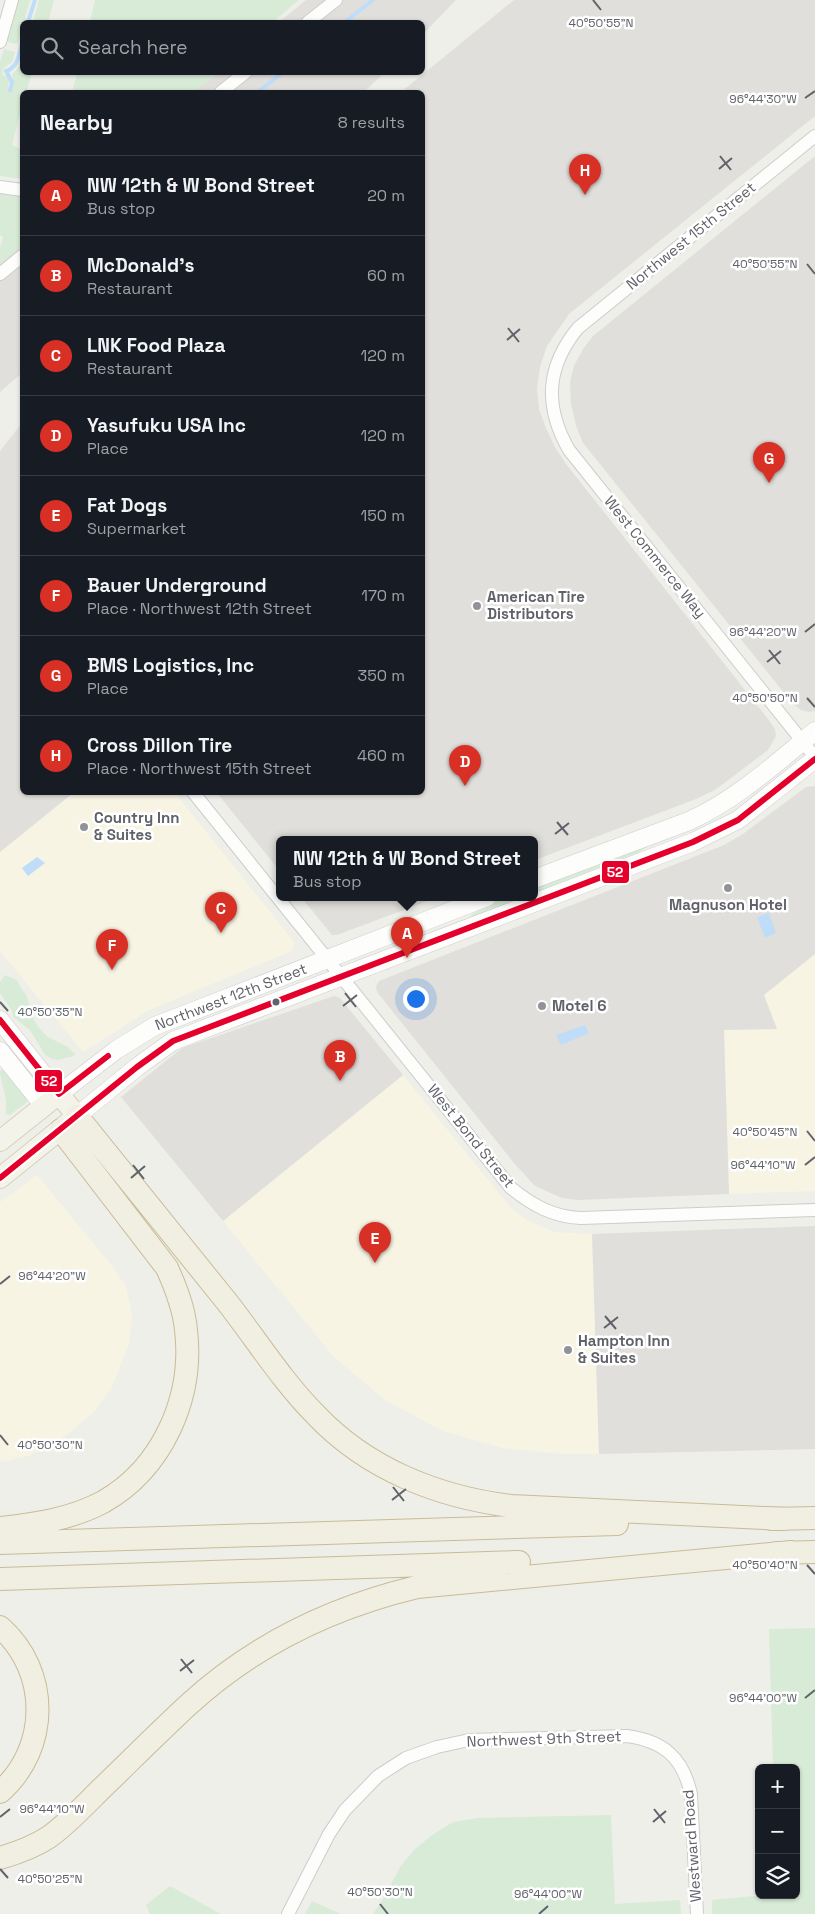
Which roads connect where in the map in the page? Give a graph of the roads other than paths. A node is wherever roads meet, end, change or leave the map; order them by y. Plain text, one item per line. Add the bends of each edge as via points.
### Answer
1 (12, 0) edge
2 (336, 0) edge
3 (311, 20) edge
4 (0, 42) edge
5 (242, 75) edge
6 (223, 90) edge
7 (815, 136) edge
8 (0, 187) edge
9 (20, 190) edge
10 (20, 258) edge
11 (0, 274) edge
12 (569, 338) joint
13 (809, 736) edge
14 (815, 758) edge
15 (195, 795) edge
16 (538, 878) edge
17 (276, 894) edge
18 (282, 901) edge
19 (477, 901) edge
20 (328, 958) junction
21 (343, 976) junction
22 (0, 1020) edge
23 (0, 1051) edge
24 (52, 1100) junction
25 (69, 1123) junction
26 (0, 1141) edge
27 (0, 1178) edge
28 (815, 1210) edge
29 (815, 1518) edge
30 (786, 1519) junction
31 (0, 1528) edge
32 (0, 1543) edge
33 (791, 1552) junction
34 (815, 1552) edge
35 (0, 1579) edge
36 (0, 1627) edge
37 (670, 1753) joint
38 (0, 1792) edge
39 (0, 1858) edge
40 (288, 1914) edge
41 (697, 1914) edge

1 - 4 street
2 - 3 street
5 - 6 street
7 - 12 street, Northwest 15th Street via 588,319
8 - 9 street
10 - 11 street
12 - 13 street, West Commerce Way via 554,372 552,387 554,416 568,450
13 - 14 street, West Commerce Way
13 - 16 main road via 742,791 712,810
14 - 21 main road, Northwest 12th Street via 753,809 722,828
15 - 17 street, West Bond Street
18 - 20 street, West Bond Street
19 - 20 main road, Northwest 12th Street
20 - 21 street, West Bond Street
20 - 24 main road, Northwest 12th Street via 155,1026 116,1050
21 - 25 main road, Northwest 12th Street via 173,1041
21 - 28 street, West Bond Street via 511,1188 534,1205 572,1218
22 - 24 main road
23 - 24 main road
24 - 25 main road
24 - 26 main road, Northwest 12th Street
25 - 27 main road, Northwest 12th Street
25 - 30 highway via 228,1304 316,1416 366,1456 394,1472 453,1496 511,1506
25 - 31 highway via 167,1268 176,1288 186,1329 187,1375 175,1420 165,1438 149,1463 120,1490 103,1501 62,1518
29 - 30 highway
30 - 32 highway
33 - 34 highway
33 - 35 highway
33 - 39 highway via 416,1587 323,1616 272,1642 228,1671 61,1827 32,1846
36 - 38 highway via 14,1642 29,1667 38,1699 35,1732 28,1754 15,1776
37 - 40 street, Northwest 9th Street via 659,1744 627,1736 469,1740 416,1754 378,1776 345,1810
37 - 41 street, Westward Road via 684,1772 691,1794

